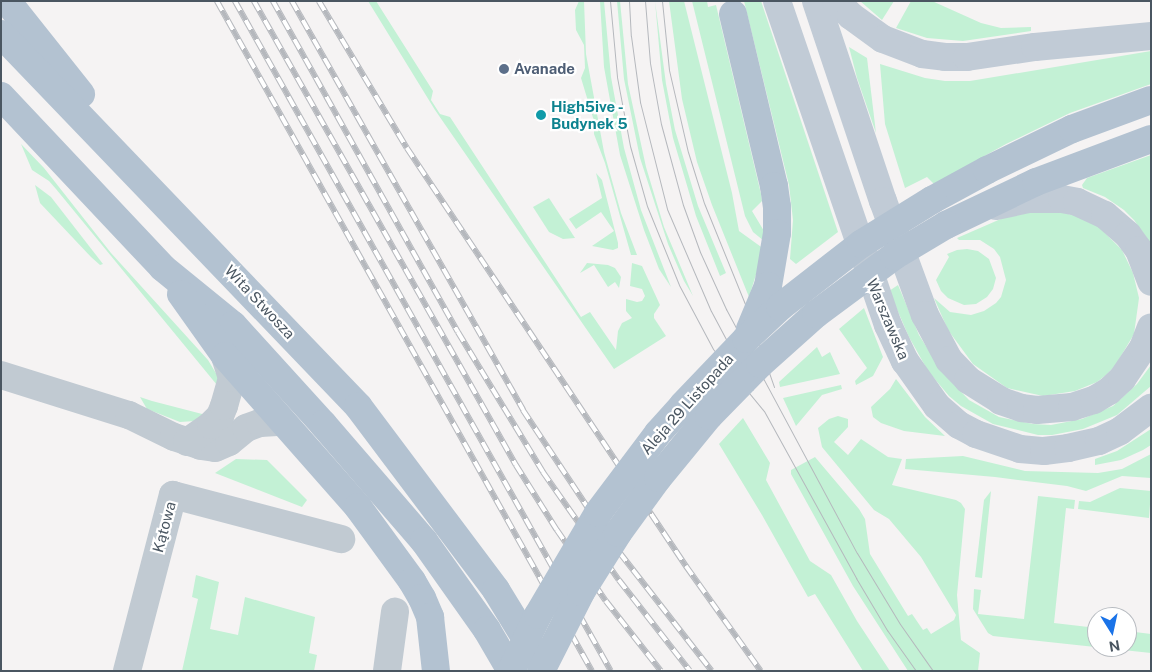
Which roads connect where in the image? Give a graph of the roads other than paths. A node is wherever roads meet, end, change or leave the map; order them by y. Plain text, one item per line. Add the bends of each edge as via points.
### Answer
1 (7, 1) edge
2 (777, 1) edge
3 (816, 1) edge
4 (836, 1) edge
5 (731, 7) edge
6 (1, 34) edge
7 (1151, 36) edge
8 (1, 96) edge
9 (1151, 100) edge
10 (1, 115) edge
11 (1151, 139) edge
12 (57, 155) junction
13 (137, 173) junction
14 (975, 210) junction
15 (163, 268) junction
16 (1151, 282) edge
17 (1151, 327) edge
18 (746, 339) junction
19 (225, 356) junction
20 (1, 375) edge
21 (1151, 408) edge
22 (282, 422) junction
23 (187, 442) junction
24 (341, 539) dead end
25 (395, 612) dead end
26 (127, 671) edge
27 (387, 671) edge
28 (436, 671) edge
29 (511, 671) edge
30 (541, 671) edge
31 (545, 671) edge

1 - 13 main road via 78,90
2 - 21 street, Warszawska via 878,300 905,361 937,406 959,425 976,434 1020,449 1044,451 1099,441 1120,431
3 - 17 street via 925,315 949,360 968,380 1001,401 1021,408 1047,410 1072,407 1102,396 1122,379 1143,348
4 - 7 street via 857,21 884,39 922,54 945,57 967,58 1035,47
5 - 18 main road, bridge via 777,207 777,233 768,286
6 - 13 main road, Wita Stwosza
8 - 12 main road
9 - 18 main road, Aleja 29 Listopada, bridge via 1064,133 932,200 861,244
10 - 12 main road
11 - 14 main road via 1080,164
12 - 15 main road
13 - 31 main road, Wita Stwosza via 358,406 496,590
14 - 16 street via 1028,199 1077,202 1105,215 1128,235 1139,250
14 - 30 main road, bridge via 894,256 816,314 709,416 618,533 581,592
15 - 19 main road
15 - 29 main road via 233,325 323,424 424,541 487,630
18 - 29 main road, Aleja 29 Listopada, bridge via 664,426 608,499 560,575
19 - 22 main road
19 - 23 street via 232,378 220,416
20 - 23 street via 131,416
22 - 23 street via 260,422 215,448
22 - 28 main road via 358,507 417,589 430,617
24 - 26 street, Kątowa via 172,494
25 - 27 street

